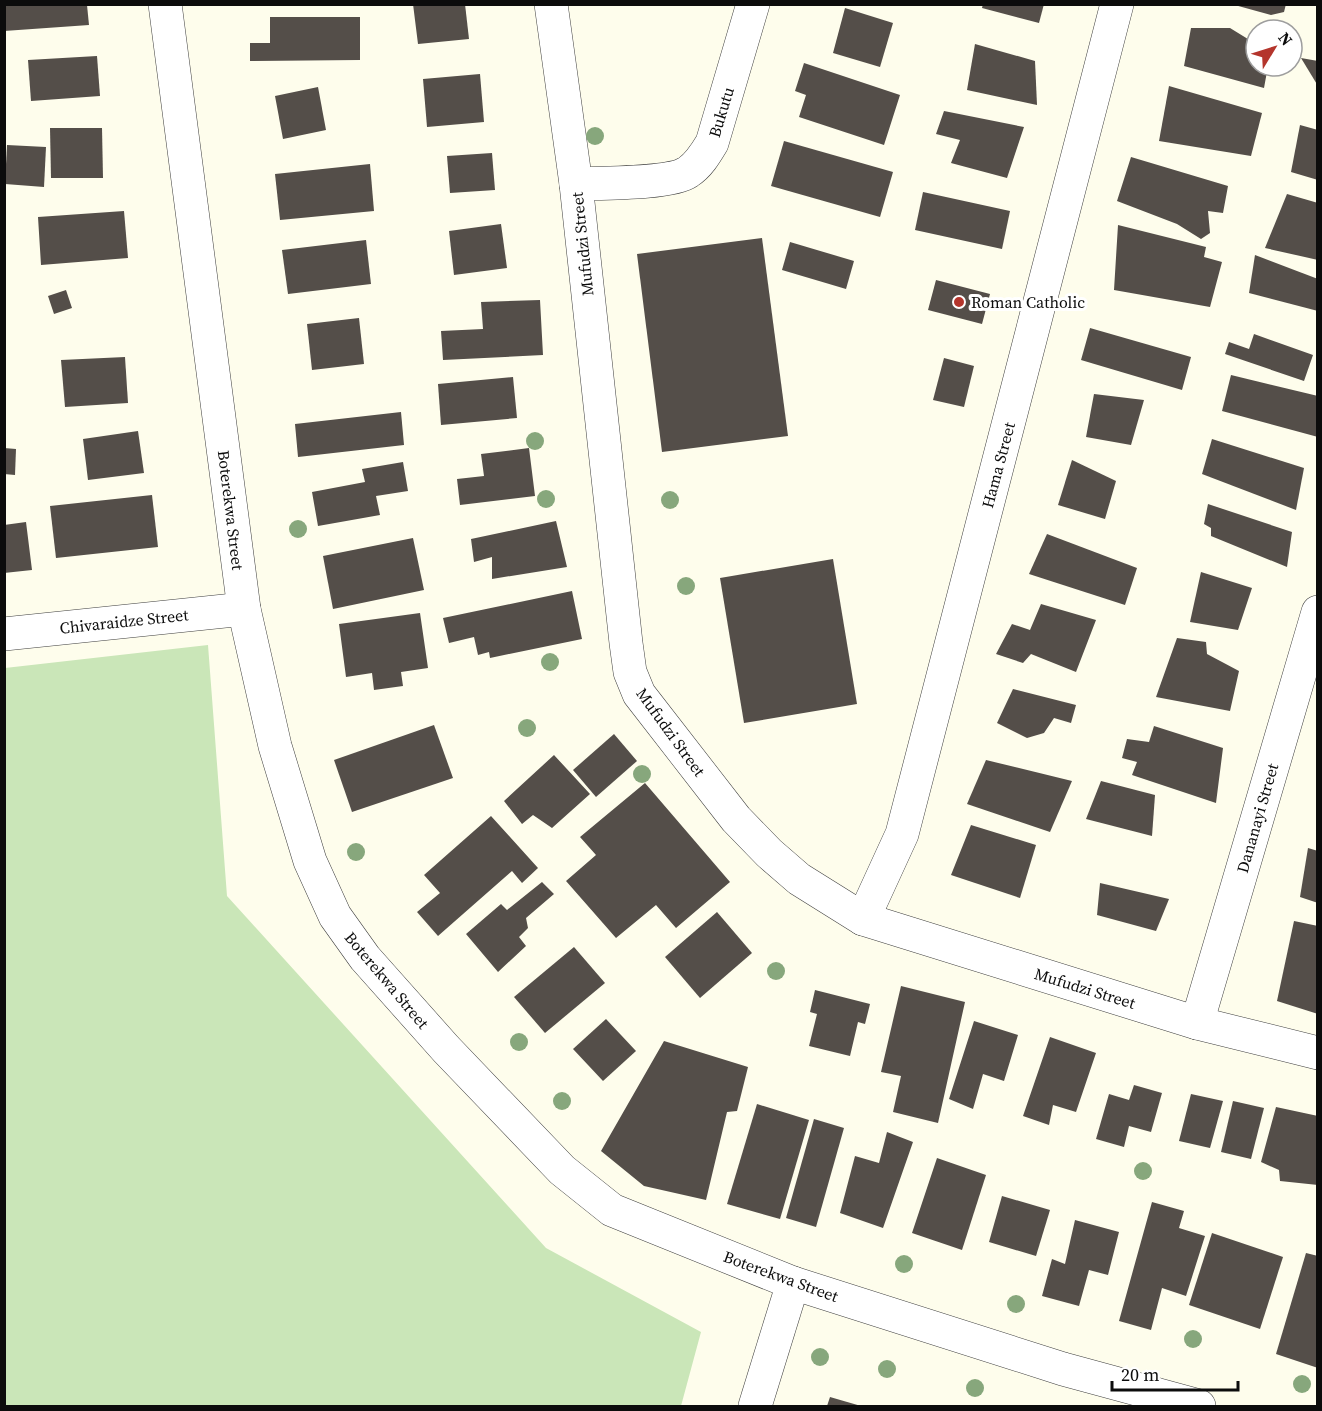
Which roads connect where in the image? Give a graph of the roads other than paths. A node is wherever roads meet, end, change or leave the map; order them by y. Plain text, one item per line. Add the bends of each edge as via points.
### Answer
1 (165, 4) edge
2 (550, 4) edge
3 (753, 4) edge
4 (1117, 4) edge
5 (576, 184) junction
6 (244, 609) junction
7 (1317, 612) edge
8 (4, 634) edge
9 (863, 919) junction
10 (1197, 1023) junction
11 (1317, 1053) edge
12 (793, 1283) junction
13 (1115, 1396) edge
14 (755, 1407) edge
15 (1199, 1407) edge

1 - 6 street, Boterekwa Street
2 - 5 street, Mufudzi Street
3 - 5 street, Bukutu via 712,143 703,158 687,173 672,178
4 - 9 street, Hama Street via 902,834
5 - 9 street, Mufudzi Street via 630,672 639,694 736,819 769,854 799,879
6 - 8 street, Chivaraidze Street
6 - 12 street, Boterekwa Street via 275,746 310,861 335,916 365,958 562,1170 612,1210
7 - 10 street, Dananayi Street
9 - 10 street, Mufudzi Street
10 - 11 street, Mufudzi Street
12 - 13 street, Boterekwa Street
12 - 14 street
13 - 15 street, Boterekwa Street

